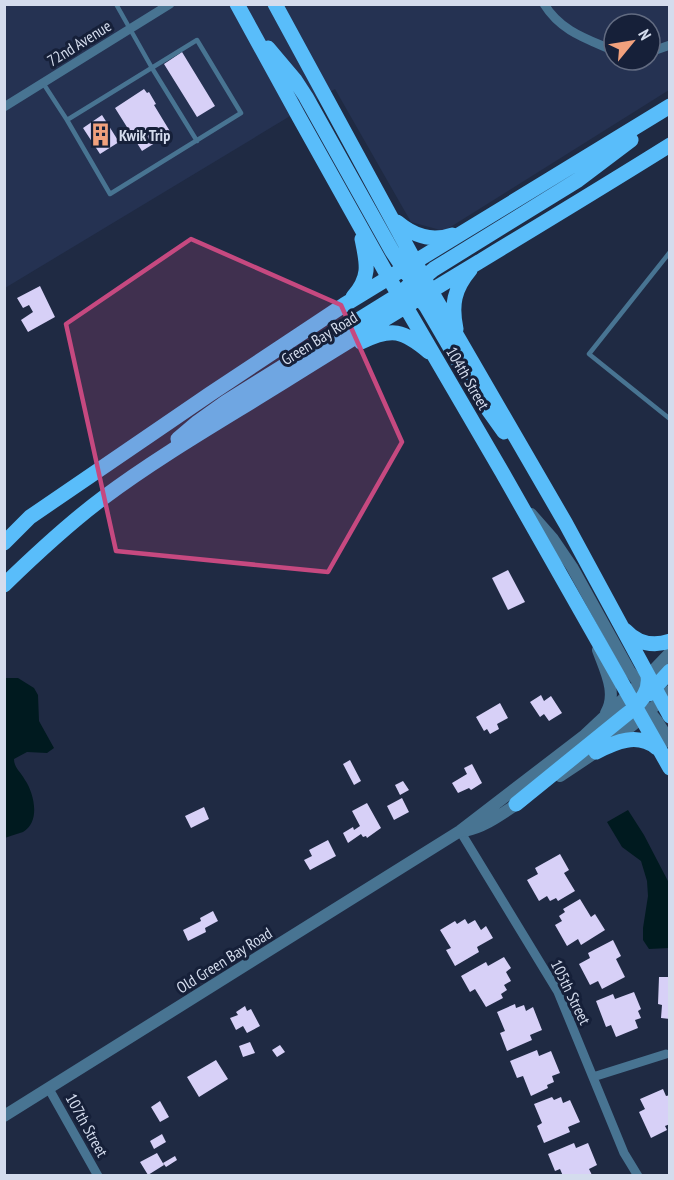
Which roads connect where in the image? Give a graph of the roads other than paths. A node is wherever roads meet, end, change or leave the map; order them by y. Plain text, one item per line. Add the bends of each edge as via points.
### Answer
1 (116, 4) edge
2 (170, 4) edge
3 (237, 4) edge
4 (275, 4) edge
5 (544, 4) edge
6 (248, 24) junction
7 (130, 29) junction
8 (602, 46) edge
9 (152, 68) junction
10 (43, 83) junction
11 (669, 106) edge
12 (4, 107) edge
13 (67, 120) junction
14 (197, 141) junction
15 (669, 145) edge
16 (394, 220) junction
17 (359, 224) junction
18 (466, 230) junction
19 (669, 252) edge
20 (476, 264) junction
21 (389, 278) junction
22 (413, 285) junction
23 (344, 305) junction
24 (459, 337) junction
25 (325, 355) junction
26 (435, 357) junction
27 (669, 419) edge
28 (534, 469) junction
29 (142, 471) junction
30 (519, 502) junction
31 (4, 543) edge
32 (4, 585) edge
33 (621, 626) junction
34 (594, 634) junction
35 (669, 641) edge
36 (669, 653) edge
37 (669, 671) edge
38 (646, 697) edge
39 (669, 716) edge
40 (603, 718) junction
41 (664, 745) edge
42 (596, 752) junction
43 (669, 768) edge
44 (516, 804) junction
45 (460, 831) junction
46 (666, 1054) dead end
47 (592, 1077) junction
48 (49, 1089) junction
49 (4, 1116) edge
50 (98, 1176) edge
51 (638, 1176) edge

1 - 7 lane
2 - 7 street, 72nd Avenue
3 - 6 main road
4 - 16 main road, 104th Street
5 - 8 street via 574,34
6 - 17 main road
6 - 22 main road via 303,92
7 - 9 lane
7 - 10 street, 72nd Avenue
9 - 13 lane
9 - 14 lane
9 - 14 lane via 197,40 242,113
10 - 12 street, 72nd Avenue
10 - 13 lane
11 - 18 main road, Green Bay Road
11 - 22 main road via 581,177
13 - 14 lane via 110,194
15 - 20 main road, Green Bay Road
16 - 18 main road via 428,238
16 - 22 main road, 104th Street
17 - 21 main road
17 - 23 main road via 366,276
18 - 22 main road, Green Bay Road
19 - 27 lane via 589,354
20 - 22 main road, Green Bay Road
20 - 24 main road via 456,292 454,312
21 - 22 main road, Green Bay Road
21 - 23 main road, Green Bay Road
22 - 24 main road, 104th Street
22 - 25 main road, Green Bay Road
22 - 26 main road, 104th Street
22 - 28 main road via 479,397
22 - 29 main road via 215,410
23 - 31 main road, Green Bay Road via 30,517
24 - 28 main road, 104th Street
25 - 26 main road via 333,356 392,332 409,338
25 - 29 main road, Green Bay Road
26 - 30 main road, 104th Street
28 - 33 main road, 104th Street
29 - 32 main road, Green Bay Road via 89,509
30 - 34 main road, 104th Street
30 - 38 street via 549,534 572,567
33 - 35 main road via 643,642
33 - 38 main road, 104th Street
34 - 38 main road, 104th Street
34 - 40 street via 612,696
36 - 38 street, Old Green Bay Road
37 - 38 main road
38 - 39 main road, 104th Street
38 - 40 street, Old Green Bay Road
38 - 41 main road, 104th Street
38 - 42 street, Old Green Bay Road
38 - 44 main road
40 - 45 street, Old Green Bay Road
41 - 42 main road via 635,739
41 - 43 main road, 104th Street
42 - 44 street, Old Green Bay Road
44 - 45 street, Old Green Bay Road via 483,825
45 - 47 street, 105th Street via 558,992
45 - 48 street, Old Green Bay Road
46 - 47 street
47 - 51 street, 105th Street via 624,1153
48 - 49 street, Old Green Bay Road
48 - 50 street, 107th Street

